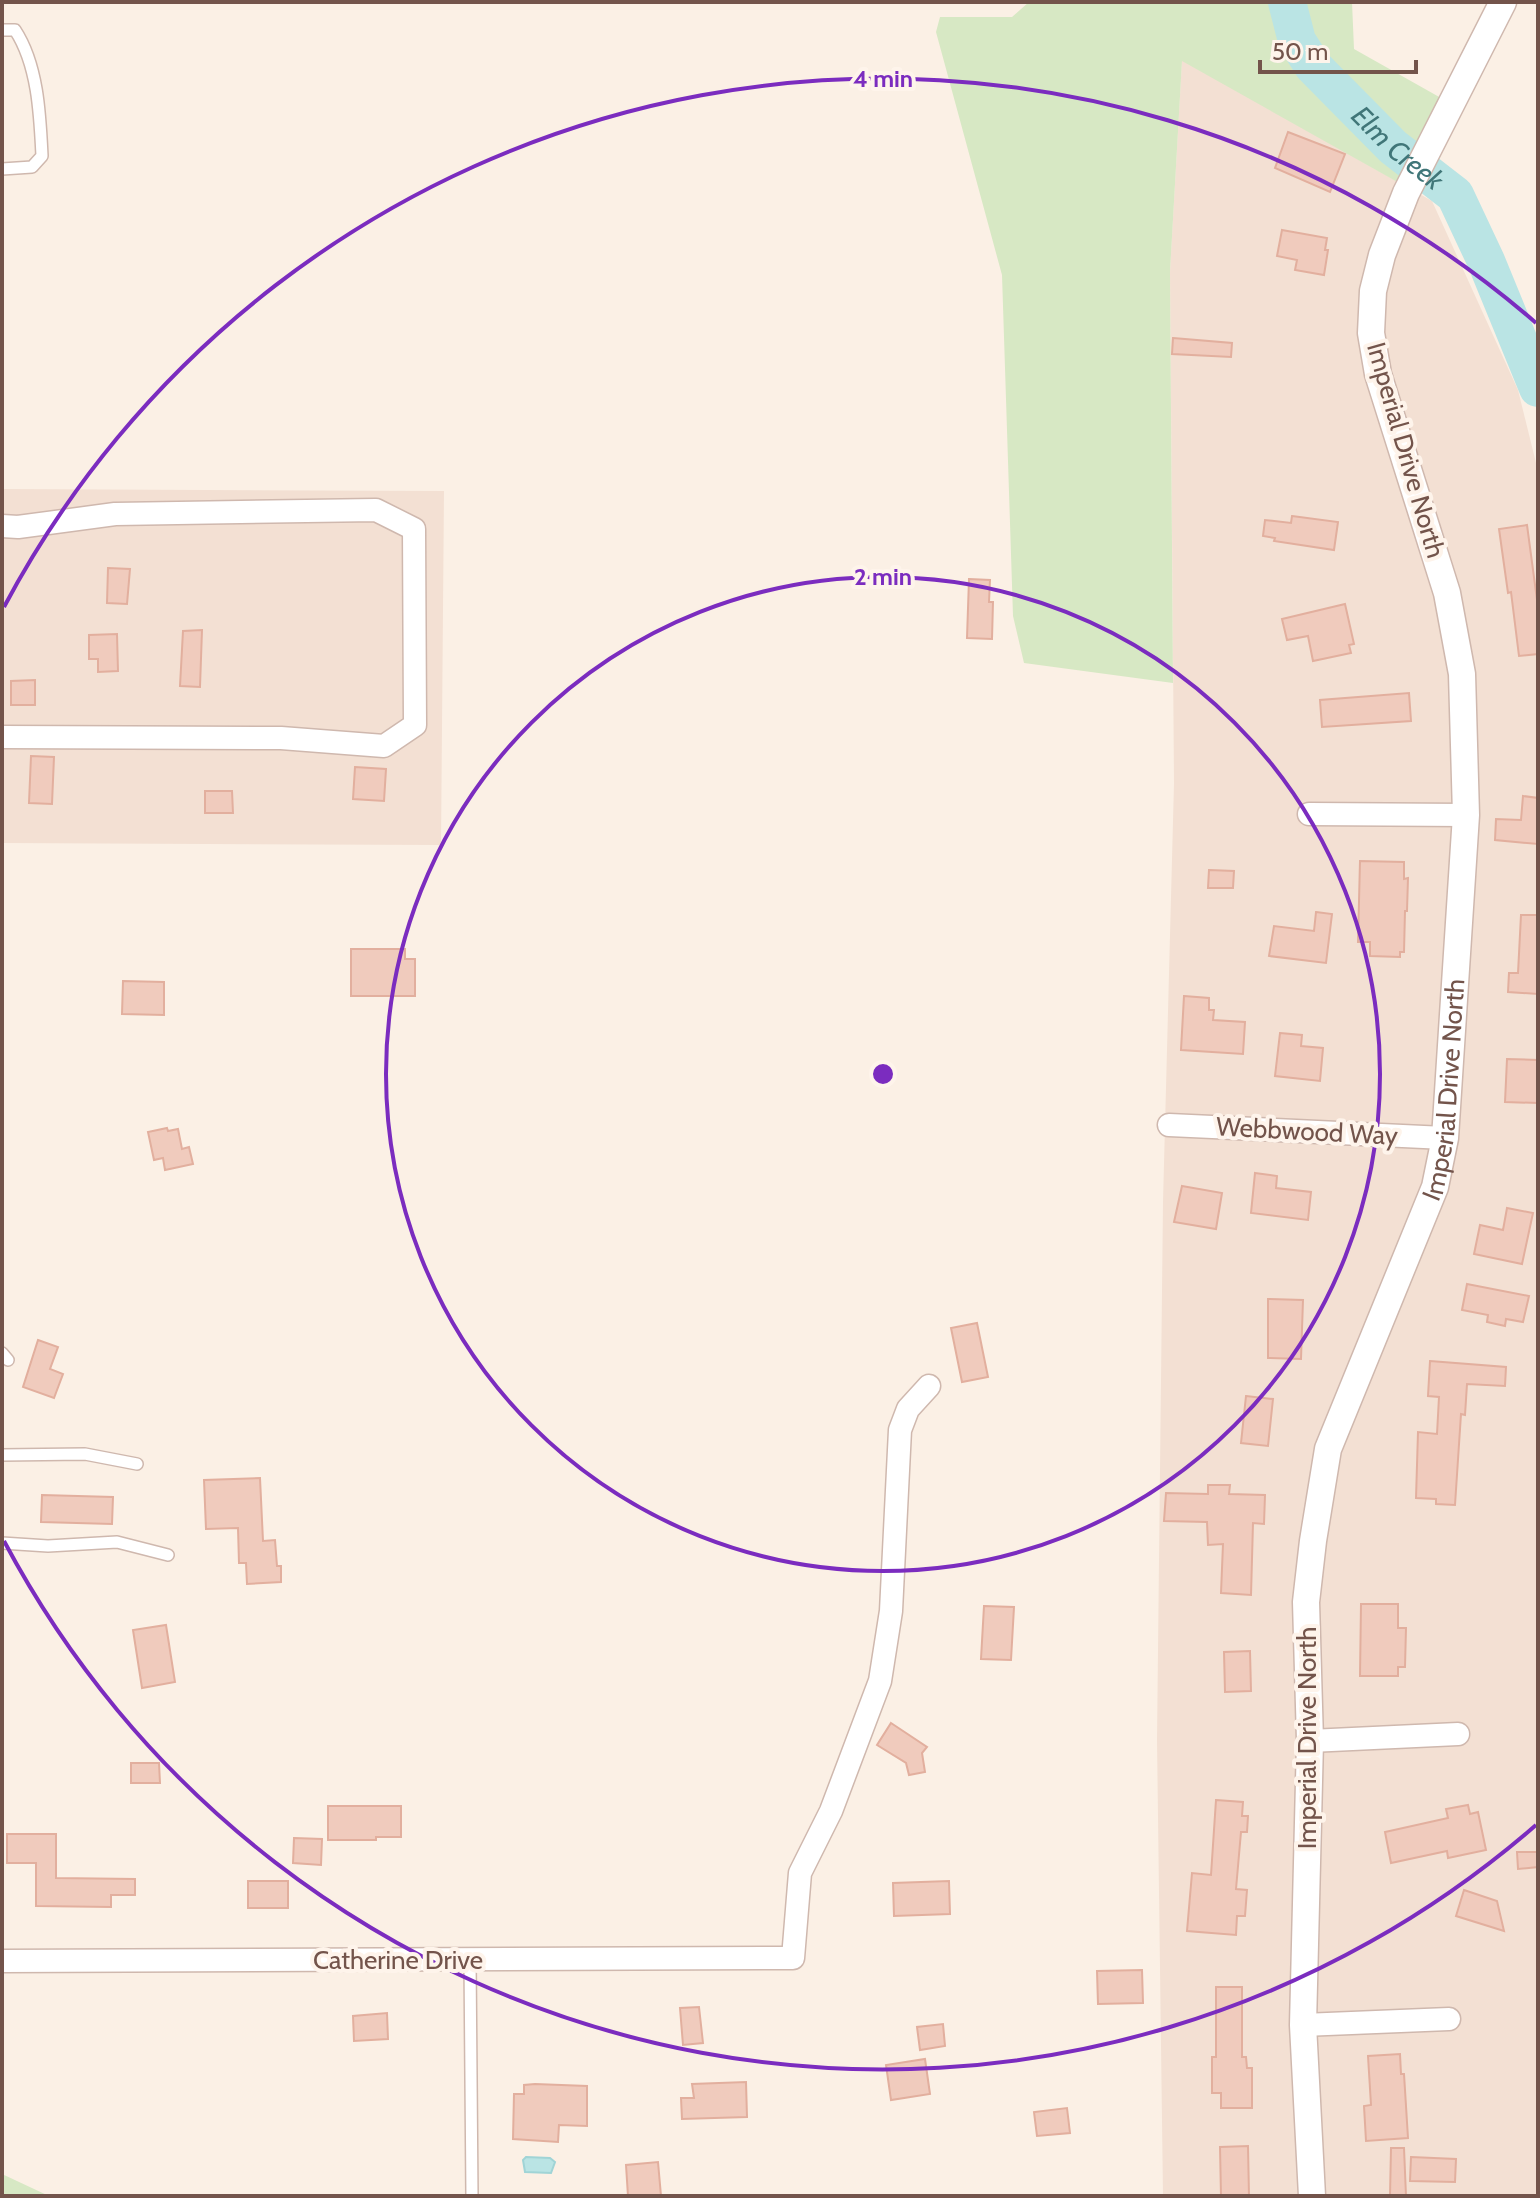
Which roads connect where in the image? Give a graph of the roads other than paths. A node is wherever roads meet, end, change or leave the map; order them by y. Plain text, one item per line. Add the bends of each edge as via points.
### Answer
1 (1503, 2) edge
2 (2, 30) edge
3 (2, 169) edge
4 (2, 526) edge
5 (2, 737) edge
6 (1309, 814) dead end
7 (1466, 815) junction
8 (1169, 1125) dead end
9 (1445, 1138) junction
10 (929, 1386) dead end
11 (2, 1455) edge
12 (137, 1464) dead end
13 (2, 1543) edge
14 (168, 1555) dead end
15 (1458, 1734) dead end
16 (1310, 1741) junction
17 (470, 1959) junction
18 (2, 1961) edge
19 (1449, 2019) dead end
20 (1303, 2025) junction
21 (472, 2196) edge
22 (1312, 2196) edge

1 - 7 street, Imperial Drive North via 1406,193 1382,255 1371,333 1378,374 1447,593 1462,674
2 - 3 lane via 15,30 25,44 40,110 42,156 32,167
4 - 5 street via 115,514 376,510 414,529 417,671 415,725 384,746 281,738
6 - 7 street
7 - 9 street, Imperial Drive North
8 - 9 street, Webbwood Way
9 - 16 street, Imperial Drive North via 1435,1187 1328,1449 1306,1602
10 - 17 street, Catherine Drive via 908,1409 900,1430 891,1611 880,1681 831,1811 800,1873 793,1958
11 - 12 lane via 85,1454
13 - 14 lane via 117,1542
15 - 16 street
16 - 20 street, Imperial Drive North
17 - 18 street, Catherine Drive
17 - 21 lane
19 - 20 street
20 - 22 street, Imperial Drive North

